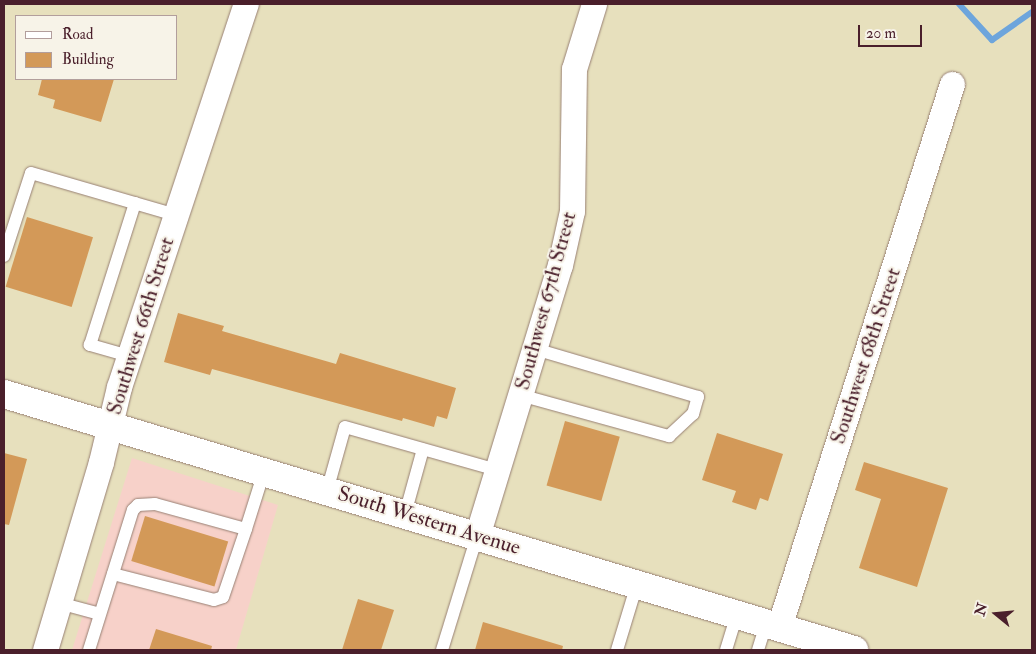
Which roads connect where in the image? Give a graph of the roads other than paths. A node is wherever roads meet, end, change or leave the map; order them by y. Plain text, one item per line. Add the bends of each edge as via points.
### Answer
1 (246, 4) edge
2 (594, 4) edge
3 (952, 84) dead end
4 (135, 204) junction
5 (176, 216) junction
6 (4, 256) edge
7 (535, 349) junction
8 (129, 356) junction
9 (4, 394) edge
10 (520, 395) junction
11 (110, 426) junction
12 (423, 449) junction
13 (497, 470) junction
14 (264, 472) junction
15 (327, 491) junction
16 (405, 514) junction
17 (246, 529) junction
18 (477, 536) junction
19 (113, 574) junction
20 (637, 584) junction
21 (59, 603) junction
22 (100, 614) junction
23 (737, 614) junction
24 (773, 625) junction
25 (45, 650) edge
26 (89, 650) edge
27 (442, 650) edge
28 (617, 650) edge
29 (726, 650) edge
30 (758, 650) edge
31 (854, 650) edge

1 - 5 street, Southwest 66th Street
2 - 7 street, Southwest 67th Street via 574,69 572,211
3 - 24 street, Southwest 68th Street
4 - 5 lane
4 - 6 lane via 31,173
4 - 8 lane via 90,344
5 - 8 street, Southwest 66th Street
7 - 10 street, Southwest 67th Street
7 - 10 lane via 698,397 693,414 669,436
8 - 11 street, Southwest 66th Street
9 - 11 main road, South Western Avenue
10 - 13 street, Southwest 67th Street
11 - 14 main road, South Western Avenue
11 - 21 street, Southwest 66th Street
12 - 13 lane
12 - 15 lane via 345,427
12 - 16 lane
13 - 18 street, Southwest 67th Street
14 - 15 main road, South Western Avenue
14 - 17 lane
15 - 16 main road, South Western Avenue
16 - 18 main road, South Western Avenue
17 - 19 lane via 155,504 138,505 133,510
17 - 19 lane via 224,597 214,600
18 - 20 main road, South Western Avenue
18 - 27 lane
19 - 22 lane
20 - 23 main road, South Western Avenue
20 - 28 lane
21 - 22 lane
21 - 25 street, Southwest 66th Street
22 - 26 lane
23 - 24 main road, South Western Avenue
23 - 29 lane
24 - 30 lane
24 - 31 main road, South Western Avenue

